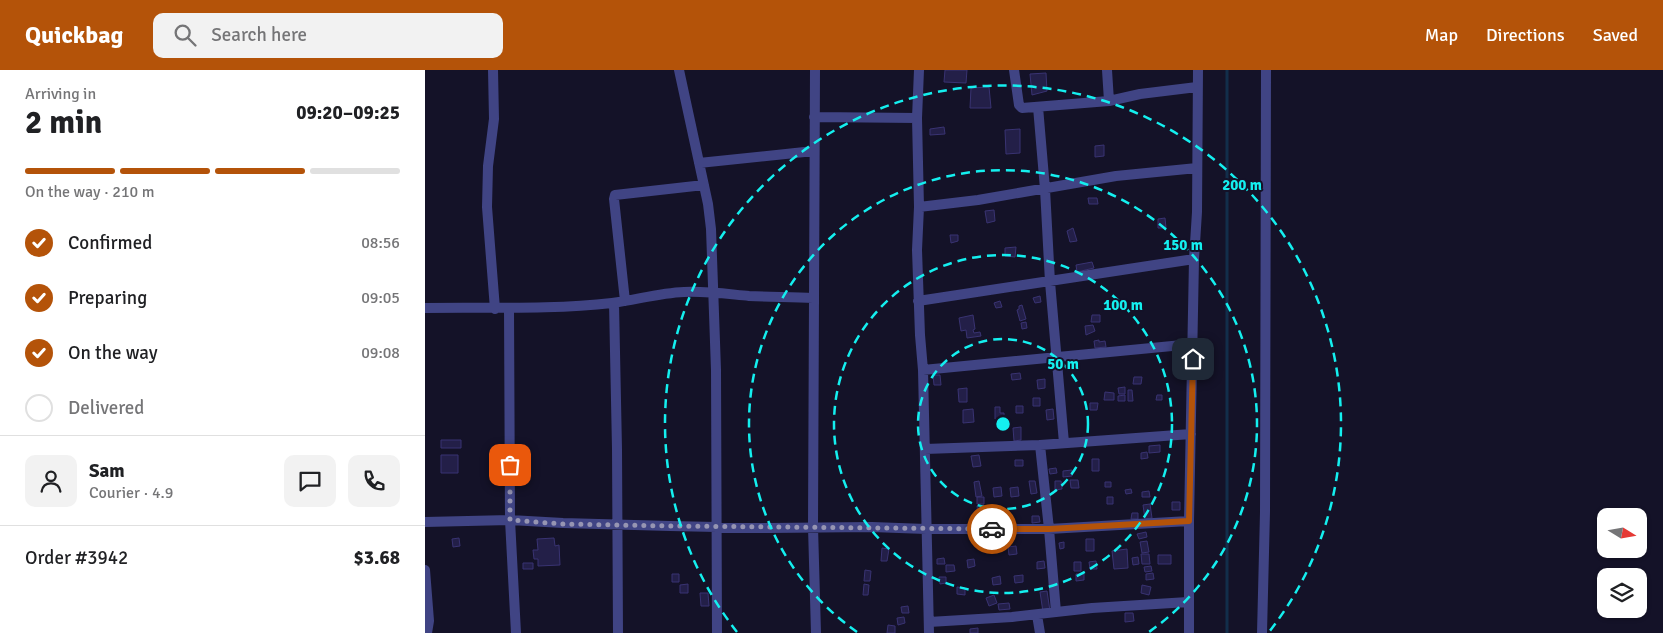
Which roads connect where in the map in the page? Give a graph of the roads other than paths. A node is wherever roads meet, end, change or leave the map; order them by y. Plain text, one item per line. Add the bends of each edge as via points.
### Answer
1 (493, 70) edge
2 (679, 70) edge
3 (815, 70) edge
4 (919, 70) edge
5 (1014, 70) edge
6 (1107, 70) edge
7 (1198, 70) edge
8 (1267, 70) edge
9 (1197, 87) junction
10 (1109, 101) junction
11 (1038, 107) junction
12 (814, 117) junction
13 (917, 118) junction
14 (814, 151) junction
15 (699, 162) junction
16 (1197, 168) junction
17 (703, 185) junction
18 (1045, 189) junction
19 (919, 206) junction
20 (1194, 259) junction
21 (1050, 282) junction
22 (713, 292) junction
23 (813, 298) junction
24 (625, 300) junction
25 (919, 301) junction
26 (614, 303) junction
27 (425, 308) edge
28 (495, 309) junction
29 (509, 309) junction
30 (1193, 344) junction
31 (1056, 357) junction
32 (923, 370) junction
33 (1191, 434) junction
34 (1064, 444) junction
35 (1039, 445) junction
36 (925, 449) junction
37 (510, 520) junction
38 (1189, 521) junction
39 (425, 522) edge
40 (617, 525) junction
41 (716, 526) junction
42 (813, 527) junction
43 (926, 529) junction
44 (1049, 529) junction
45 (425, 570) edge
46 (1188, 602) junction
47 (1056, 612) junction
48 (1037, 615) junction
49 (929, 628) edge
50 (427, 633) edge
51 (516, 633) edge
52 (617, 633) edge
53 (717, 633) edge
54 (816, 633) edge
55 (1040, 633) edge
56 (1189, 633) edge
57 (1262, 633) edge

1 - 28 street via 494,120 487,207
2 - 15 street
3 - 12 street
4 - 13 street
5 - 11 street via 1020,107
6 - 10 street
7 - 9 street
8 - 57 street
9 - 10 street
9 - 16 street
10 - 11 street
11 - 18 street
12 - 13 street
12 - 14 street
13 - 19 street
14 - 15 street
14 - 23 street
15 - 17 street
16 - 18 street via 1116,176
16 - 20 street
17 - 22 street via 711,229
17 - 24 street via 615,194
18 - 19 street
18 - 21 street
19 - 25 street
20 - 21 street
20 - 30 street
21 - 25 street
21 - 31 street
22 - 23 street
22 - 24 street via 683,292
22 - 41 street
23 - 42 street
24 - 26 street
25 - 32 street
26 - 29 street
26 - 40 street
27 - 28 street
28 - 29 street
29 - 37 street
30 - 31 street
30 - 33 street
31 - 32 street
31 - 34 street
32 - 36 street
33 - 34 street
33 - 38 street
34 - 35 street
35 - 36 street
35 - 44 street
36 - 43 street
37 - 39 street
37 - 40 street
37 - 51 street
38 - 44 street
38 - 46 street
40 - 41 street
40 - 52 street
41 - 42 street
41 - 53 street
42 - 43 street
42 - 54 street
43 - 44 street
43 - 49 street
44 - 47 street
45 - 50 street
46 - 47 street
46 - 56 street
47 - 48 street
48 - 49 street
48 - 55 street

